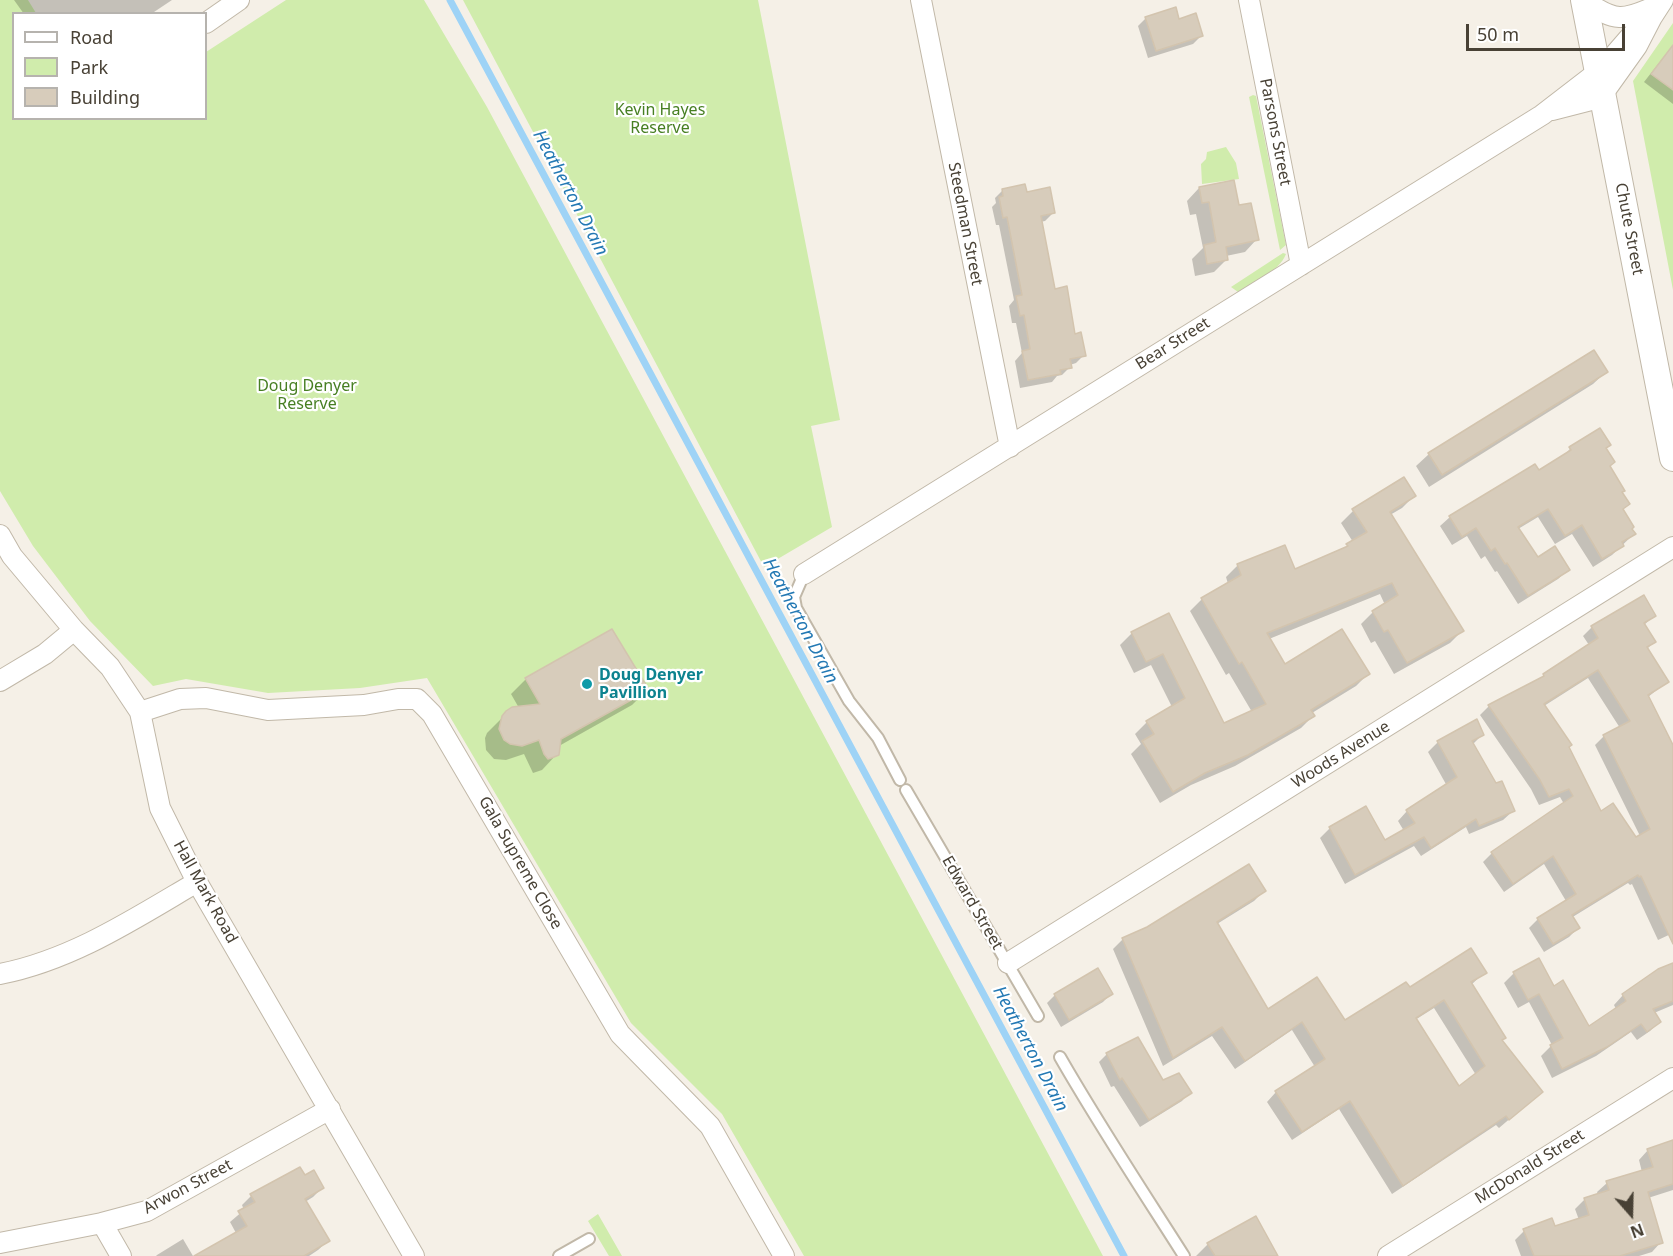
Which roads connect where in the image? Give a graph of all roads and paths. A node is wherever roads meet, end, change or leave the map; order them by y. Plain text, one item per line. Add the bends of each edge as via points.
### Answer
1 (238, 0) edge
2 (921, 0) edge
3 (1249, 0) edge
4 (1584, 1) edge
5 (1658, 7) edge
6 (207, 22) edge
7 (1600, 84) junction
8 (1301, 265) junction
9 (1010, 447) junction
10 (1673, 458) edge
11 (0, 535) edge
12 (1673, 547) edge
13 (804, 574) joint
14 (74, 630) junction
15 (0, 681) edge
16 (140, 712) junction
17 (197, 882) junction
18 (1008, 963) junction
19 (0, 974) edge
20 (1038, 1016) dead end
21 (1060, 1057) dead end
22 (1673, 1078) edge
23 (330, 1109) junction
24 (102, 1223) junction
25 (589, 1239) dead end
26 (0, 1243) edge
27 (121, 1256) edge
28 (414, 1256) edge
29 (559, 1256) edge
30 (783, 1256) edge
31 (1184, 1256) edge
32 (1388, 1256) edge

1 - 6 street
2 - 9 street, Steedman Street
3 - 8 street, Parsons Street
4 - 5 street via 1619,18
4 - 7 street, Chute Street
5 - 7 street, Bear Street via 1629,38
7 - 8 street, Bear Street via 1542,115
7 - 10 street, Chute Street
8 - 9 street, Bear Street
9 - 13 street, Bear Street
11 - 14 street, Hall Mark Road via 12,556
12 - 18 street, Woods Avenue
13 - 18 lane, Edward Street via 794,597 796,608 849,701 878,738
14 - 15 street via 45,654
14 - 16 street, Hall Mark Road via 110,667
16 - 17 street, Hall Mark Road via 160,808
16 - 30 street, Gala Supreme Close via 180,699 206,698 268,710 417,699 432,714 620,1034 710,1125
17 - 19 street via 93,942 26,969
17 - 23 street, Hall Mark Road
18 - 20 lane, Edward Street
21 - 31 lane
22 - 32 street, McDonald Street
23 - 24 street, Arwon Street via 147,1210
23 - 28 street, Hall Mark Road
24 - 26 street, Arwon Street
24 - 27 street
25 - 29 lane

